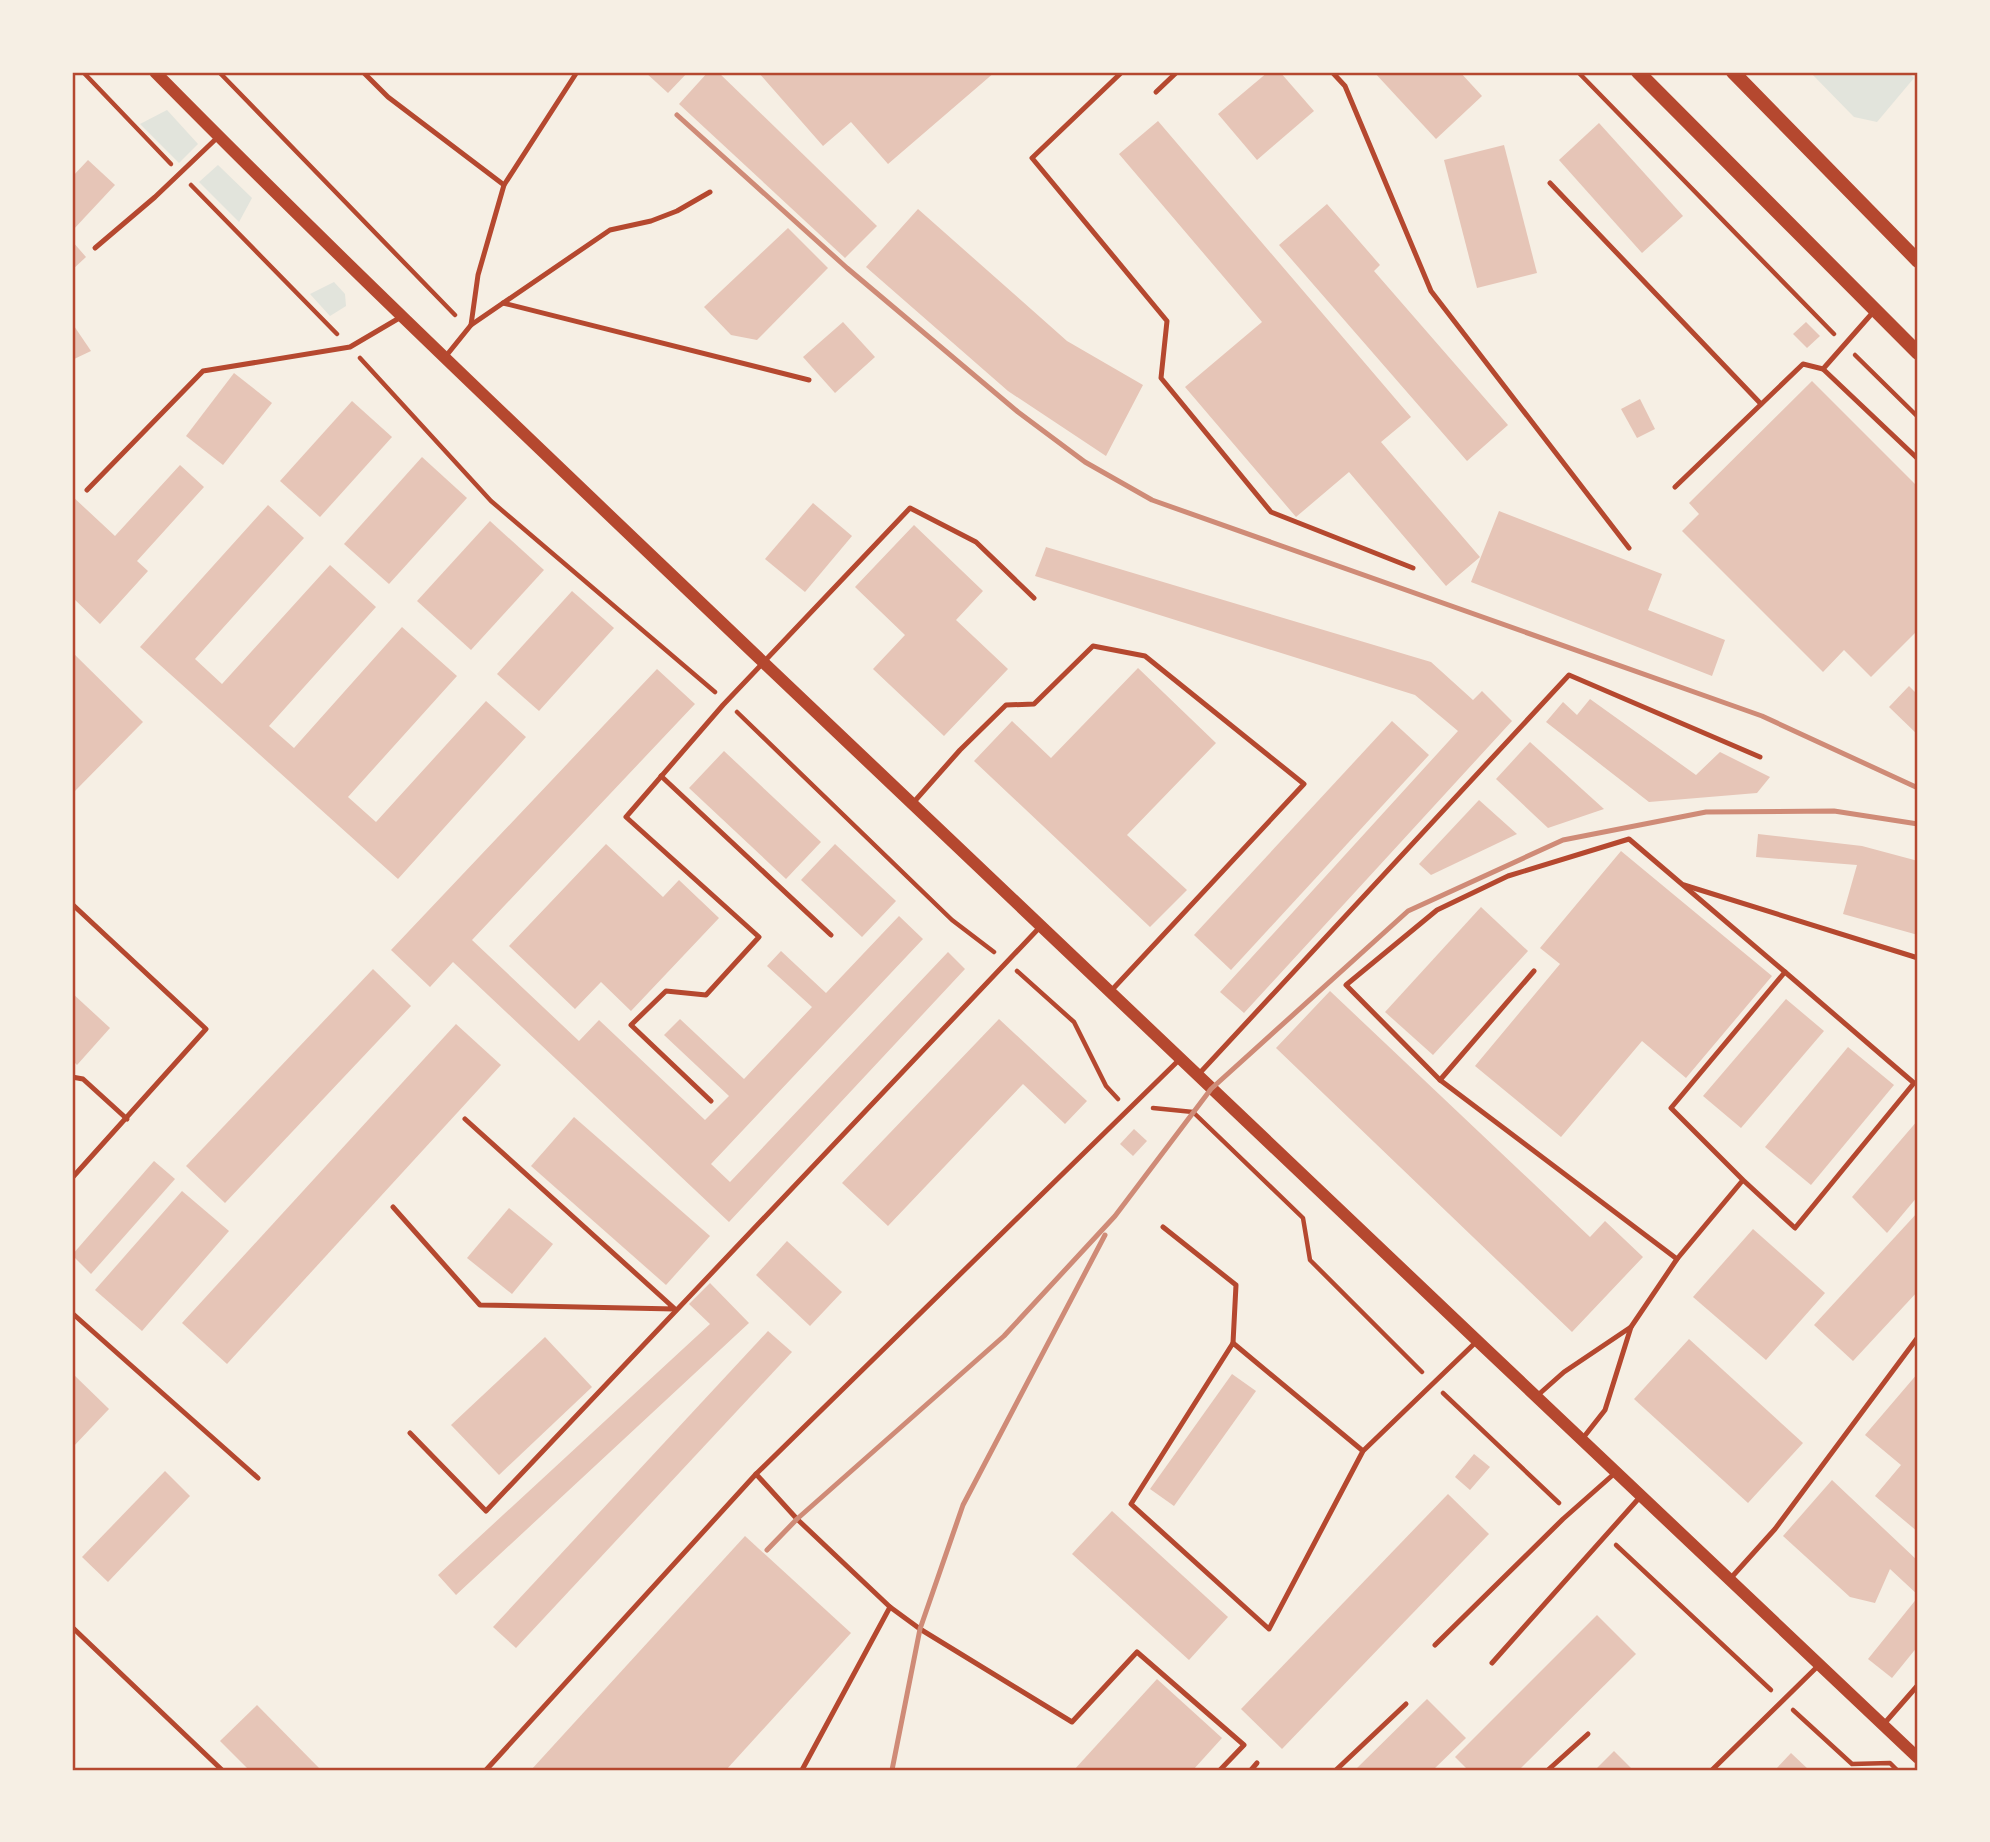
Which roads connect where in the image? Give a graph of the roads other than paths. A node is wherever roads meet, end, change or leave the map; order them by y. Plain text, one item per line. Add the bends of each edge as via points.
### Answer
1 (155, 72) edge
2 (363, 72) edge
3 (577, 72) edge
4 (1122, 72) edge
5 (1177, 72) edge
6 (1332, 72) edge
7 (1638, 72) edge
8 (1733, 72) edge
9 (1156, 92) dead end
10 (219, 136) junction
11 (1550, 183) dead end
12 (504, 185) junction
13 (709, 192) dead end
14 (94, 248) dead end
15 (1918, 261) edge
16 (503, 303) junction
17 (1875, 310) junction
18 (401, 317) junction
19 (470, 327) junction
20 (1918, 354) edge
21 (444, 358) junction
22 (1823, 369) junction
23 (809, 380) dead end
24 (1761, 404) junction
25 (1918, 459) edge
26 (1675, 487) dead end
27 (87, 490) dead end
28 (1629, 548) dead end
29 (1413, 568) dead end
30 (1034, 598) dead end
31 (764, 663) junction
32 (1760, 757) dead end
33 (661, 776) junction
34 (911, 805) junction
35 (1681, 884) junction
36 (72, 904) edge
37 (1040, 927) junction
38 (831, 935) dead end
39 (1918, 958) edge
40 (1534, 971) dead end
41 (1784, 972) junction
42 (1109, 992) junction
43 (1180, 1059) junction
44 (1197, 1076) junction
45 (72, 1077) edge
46 (1440, 1080) junction
47 (1916, 1080) edge
48 (711, 1101) dead end
49 (127, 1119) junction
50 (465, 1119) dead end
51 (72, 1178) edge
52 (1743, 1180) junction
53 (393, 1207) dead end
54 (1163, 1227) dead end
55 (1677, 1259) junction
56 (676, 1309) junction
57 (72, 1313) edge
58 (1631, 1327) junction
59 (1918, 1337) edge
60 (1478, 1340) junction
61 (1233, 1343) junction
62 (1538, 1396) junction
63 (410, 1433) dead end
64 (1583, 1438) junction
65 (1363, 1451) junction
66 (1617, 1471) junction
67 (756, 1474) junction
68 (258, 1478) dead end
69 (1643, 1495) junction
70 (1730, 1579) junction
71 (890, 1606) junction
72 (72, 1627) edge
73 (1435, 1645) dead end
74 (1492, 1663) dead end
75 (1820, 1664) junction
76 (1918, 1685) edge
77 (1406, 1704) dead end
78 (1883, 1725) junction
79 (1588, 1734) dead end
80 (1918, 1758) edge
81 (1257, 1763) dead end
82 (222, 1770) edge
83 (486, 1770) edge
84 (802, 1770) edge
85 (1220, 1770) edge
86 (1251, 1770) edge
87 (1336, 1770) edge
88 (1548, 1770) edge
89 (1712, 1770) edge

1 - 10 street
2 - 12 lane via 388,97
3 - 12 lane
4 - 29 lane via 1032,158 1167,321 1161,378 1271,512
5 - 9 lane
6 - 28 lane via 1345,86 1431,291
7 - 17 main road
8 - 15 main road
10 - 14 lane
10 - 18 street
11 - 24 lane
12 - 19 lane via 478,275
13 - 16 lane via 651,221 610,230
16 - 19 lane
16 - 23 lane
17 - 20 main road
17 - 22 lane
18 - 21 street
18 - 27 lane via 350,347 203,371
19 - 21 lane
21 - 31 street
22 - 24 lane via 1803,364
22 - 25 lane
24 - 26 lane
30 - 31 lane via 976,542 910,508
31 - 33 lane
31 - 34 street
32 - 44 lane via 1569,674
33 - 38 lane
33 - 48 lane via 625,817 760,937 706,995 666,991 631,1025
34 - 37 street
34 - 42 lane via 1006,705 1034,705 1093,646 1145,656 1304,784
35 - 39 lane
35 - 41 lane
35 - 46 lane via 1629,839 1508,876 1437,910 1346,985
36 - 49 lane via 206,1029
37 - 42 street
37 - 56 lane
40 - 46 lane
41 - 47 lane
41 - 52 lane via 1671,1108
42 - 43 street
43 - 44 street
43 - 67 lane
44 - 60 street
45 - 49 lane via 83,1079
46 - 55 lane
47 - 52 lane via 1795,1228
49 - 51 lane
50 - 56 lane
52 - 55 lane
53 - 56 lane via 480,1306
54 - 61 lane via 1236,1285
55 - 58 lane
56 - 63 lane via 486,1511
57 - 68 lane
58 - 62 lane via 1564,1372
58 - 64 lane via 1605,1410
59 - 70 lane via 1775,1529
60 - 62 street
60 - 65 lane
61 - 65 lane
61 - 65 lane via 1131,1504 1269,1629
62 - 64 street
64 - 66 street
66 - 69 street
66 - 73 lane
67 - 71 lane
67 - 83 lane
69 - 70 street
69 - 74 lane
70 - 75 street
71 - 84 lane
71 - 85 lane via 1072,1722 1137,1652 1244,1745
72 - 82 lane
75 - 78 street
75 - 89 lane
76 - 78 lane
77 - 87 lane
78 - 80 street
79 - 88 lane
81 - 86 lane

